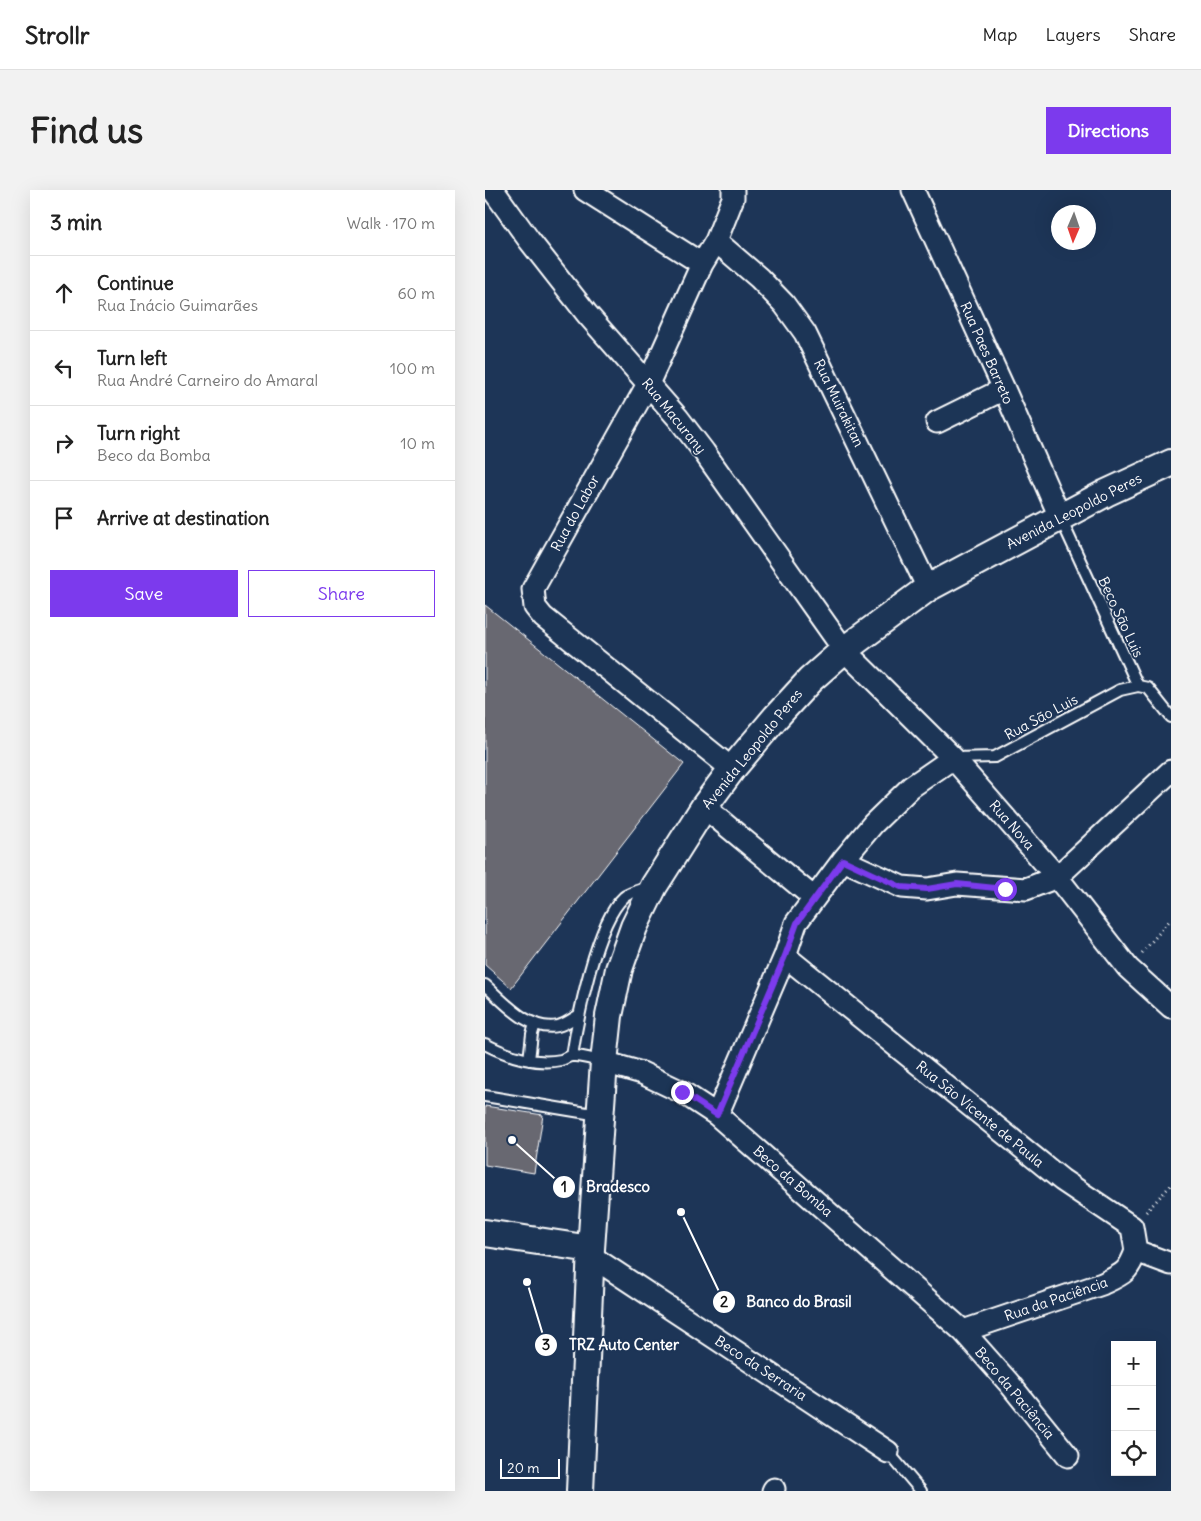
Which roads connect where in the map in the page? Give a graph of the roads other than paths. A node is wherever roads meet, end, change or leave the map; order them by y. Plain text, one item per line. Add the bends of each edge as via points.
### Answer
1 (493, 190) edge
2 (585, 190) edge
3 (733, 190) edge
4 (913, 190) edge
5 (716, 241) junction
6 (702, 264) junction
7 (648, 384) junction
8 (1004, 390) junction
9 (937, 422) dead end
10 (1171, 463) edge
11 (1060, 517) junction
12 (928, 588) junction
13 (844, 650) junction
14 (1138, 686) junction
15 (1171, 717) edge
16 (953, 758) junction
17 (732, 769) junction
18 (1171, 771) edge
19 (704, 807) junction
20 (843, 860) junction
21 (1057, 877) junction
22 (654, 886) junction
23 (814, 898) junction
24 (785, 956) junction
25 (485, 985) edge
26 (1171, 1007) edge
27 (579, 1015) junction
28 (535, 1024) junction
29 (485, 1044) edge
30 (572, 1056) junction
31 (529, 1060) junction
32 (604, 1062) junction
33 (485, 1096) edge
34 (600, 1115) junction
35 (717, 1115) junction
36 (485, 1233) edge
37 (1136, 1251) junction
38 (591, 1253) junction
39 (1171, 1264) edge
40 (963, 1330) junction
41 (889, 1452) joint
42 (1068, 1456) dead end
43 (580, 1491) edge
44 (921, 1491) edge

1 - 7 street, Rua Macurany via 587,314
2 - 6 street
3 - 5 street, Rua do Labor via 733,198
4 - 8 street, Rua Paes Barreto
5 - 6 street, Rua do Labor
5 - 12 street, Rua Muirakitan via 759,278 805,333
6 - 7 street, Rua do Labor
7 - 13 street, Rua Macurany via 704,452
7 - 17 street, Rua do Labor via 533,589 533,598 543,617
8 - 9 street
8 - 11 street, Rua Paes Barreto
10 - 11 street, Avenida Leopoldo Peres
11 - 12 street, Avenida Leopoldo Peres
11 - 14 lane, Beco São Luis
12 - 13 street, Avenida Leopoldo Peres
13 - 16 street, Rua Nova
13 - 17 street, Avenida Leopoldo Peres via 810,680
14 - 15 lane, Beco São Luis via 1148,688
14 - 16 lane, Rua São Luis via 1120,690 995,757
16 - 20 street via 911,787 873,824
16 - 21 street, Rua Nova
17 - 19 street, Avenida Leopoldo Peres
18 - 21 street
19 - 22 street, Avenida Leopoldo Peres
19 - 23 street
20 - 21 street via 901,887 927,889 957,884 1026,889
20 - 23 street
21 - 26 street, Rua Nova via 1128,968
22 - 27 lane via 626,895 615,907 601,935
22 - 32 street, Avenida Leopoldo Peres via 634,927 619,970
23 - 24 street via 797,923
24 - 35 street
24 - 37 street, Rua São Vicente de Paula via 1062,1180 1132,1228
25 - 28 lane
27 - 28 lane via 559,1026
27 - 30 lane
28 - 31 lane
29 - 31 lane
30 - 31 lane via 562,1060
30 - 32 lane
32 - 34 street, Avenida Leopoldo Peres
32 - 35 street, Beco da Bomba via 642,1073 682,1092
33 - 34 lane
34 - 38 street, Avenida Leopoldo Peres
35 - 40 street, Beco da Bomba
36 - 38 street
37 - 39 street
37 - 40 street, Rua da Paciência via 1130,1266 1102,1284
38 - 41 street, Beco da Serraria
38 - 43 street, Avenida Leopoldo Peres
40 - 42 street, Beco da Paciência
41 - 44 lane, Beco da Serraria

